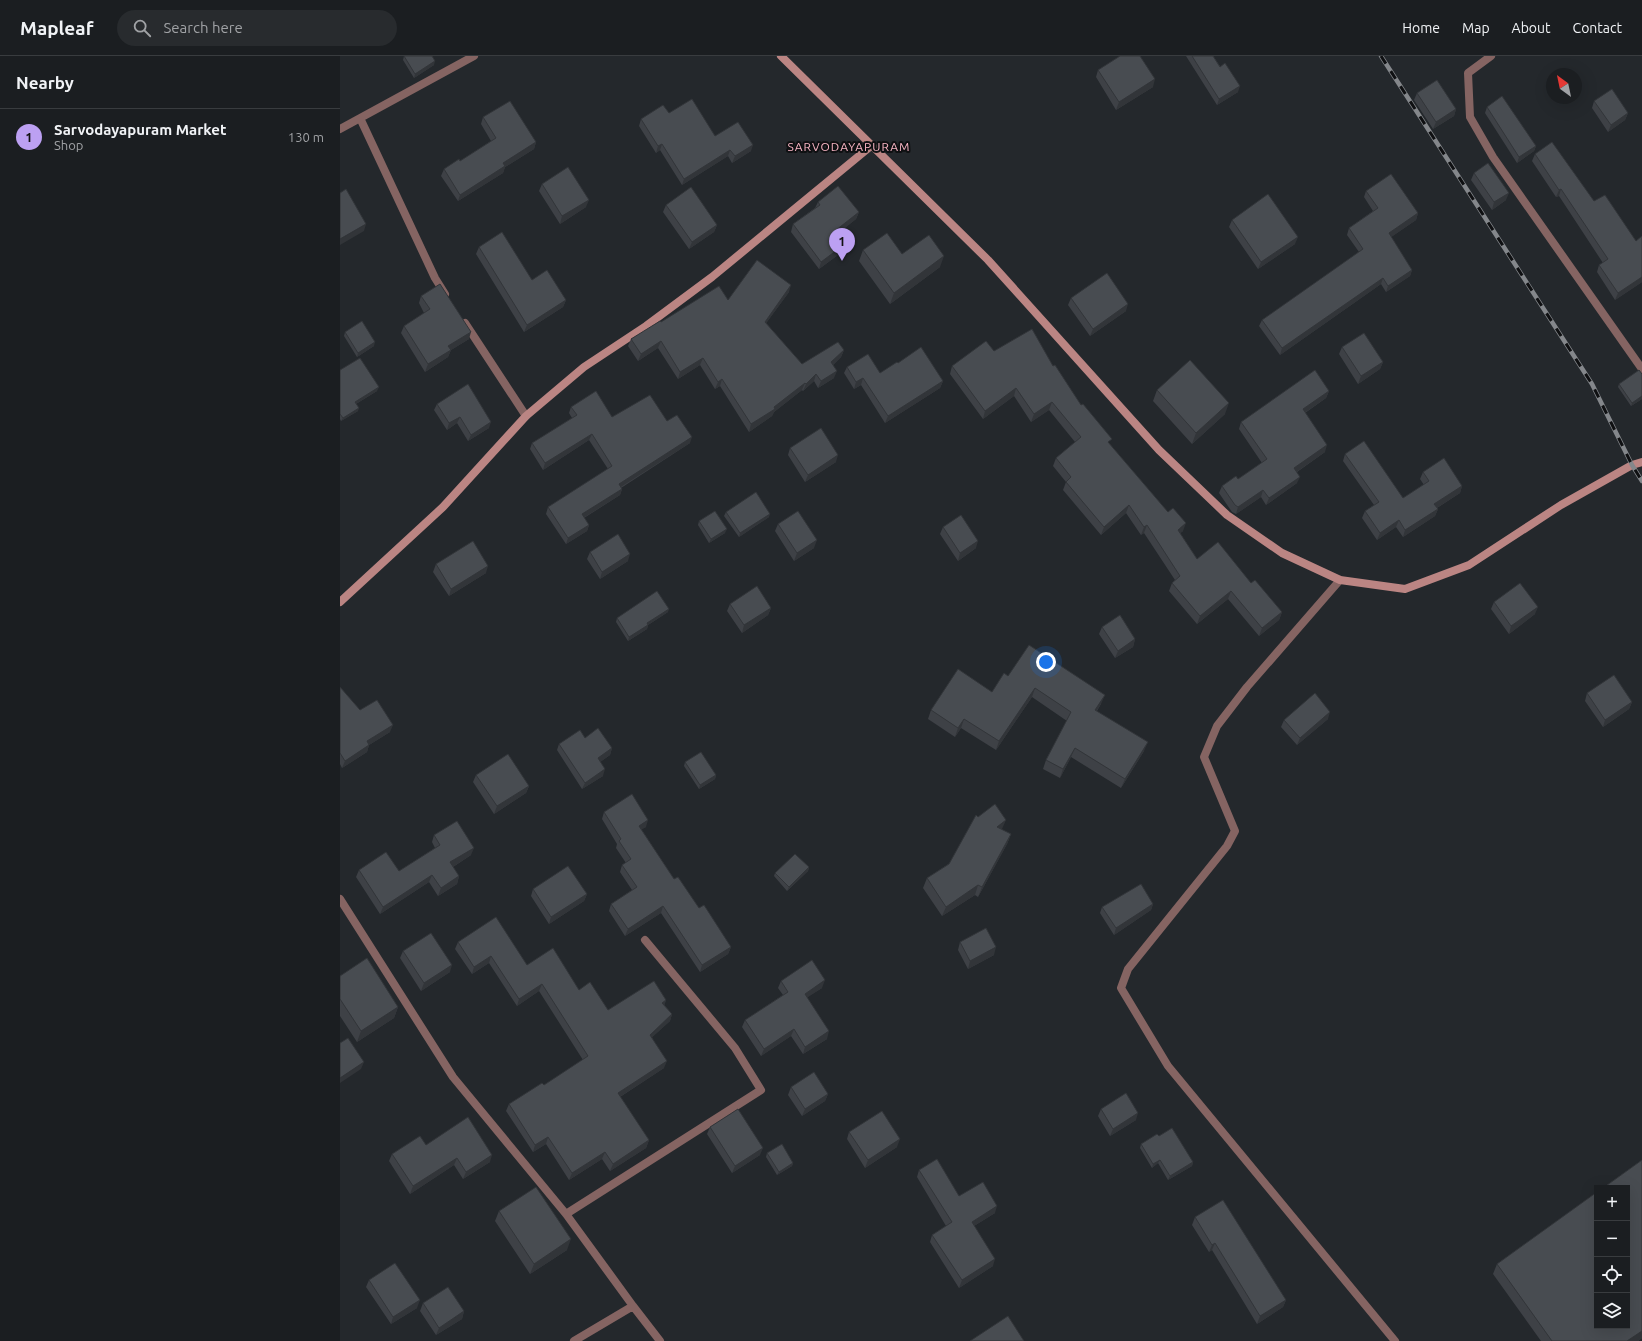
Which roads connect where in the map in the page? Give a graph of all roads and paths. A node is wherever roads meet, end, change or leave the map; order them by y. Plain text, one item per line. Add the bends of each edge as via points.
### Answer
1 (474, 56) edge
2 (781, 56) edge
3 (1491, 56) edge
4 (360, 118) junction
5 (340, 129) edge
6 (871, 146) junction
7 (448, 298) edge
8 (461, 318) edge
9 (1642, 369) edge
10 (526, 416) junction
11 (1642, 462) edge
12 (1340, 580) junction
13 (340, 602) edge
14 (340, 899) edge
15 (645, 940) dead end
16 (566, 1214) junction
17 (633, 1306) junction
18 (574, 1341) edge
19 (660, 1341) edge
20 (1395, 1341) edge

1 - 4 street
2 - 6 street
3 - 9 street via 1468,74 1470,117 1493,157
4 - 5 street
4 - 7 street via 435,278
6 - 10 street via 712,277 646,326 584,367
6 - 12 street via 988,260 1159,450 1227,515 1282,552
8 - 10 street
10 - 13 street via 443,507
11 - 12 street via 1632,465 1561,506 1469,565 1405,589
12 - 20 street via 1247,687 1217,726 1204,757 1235,831 1227,846 1128,969 1121,988 1168,1066
14 - 16 street via 453,1077
15 - 16 street via 735,1048 761,1090
16 - 17 street
17 - 18 street
17 - 19 street

